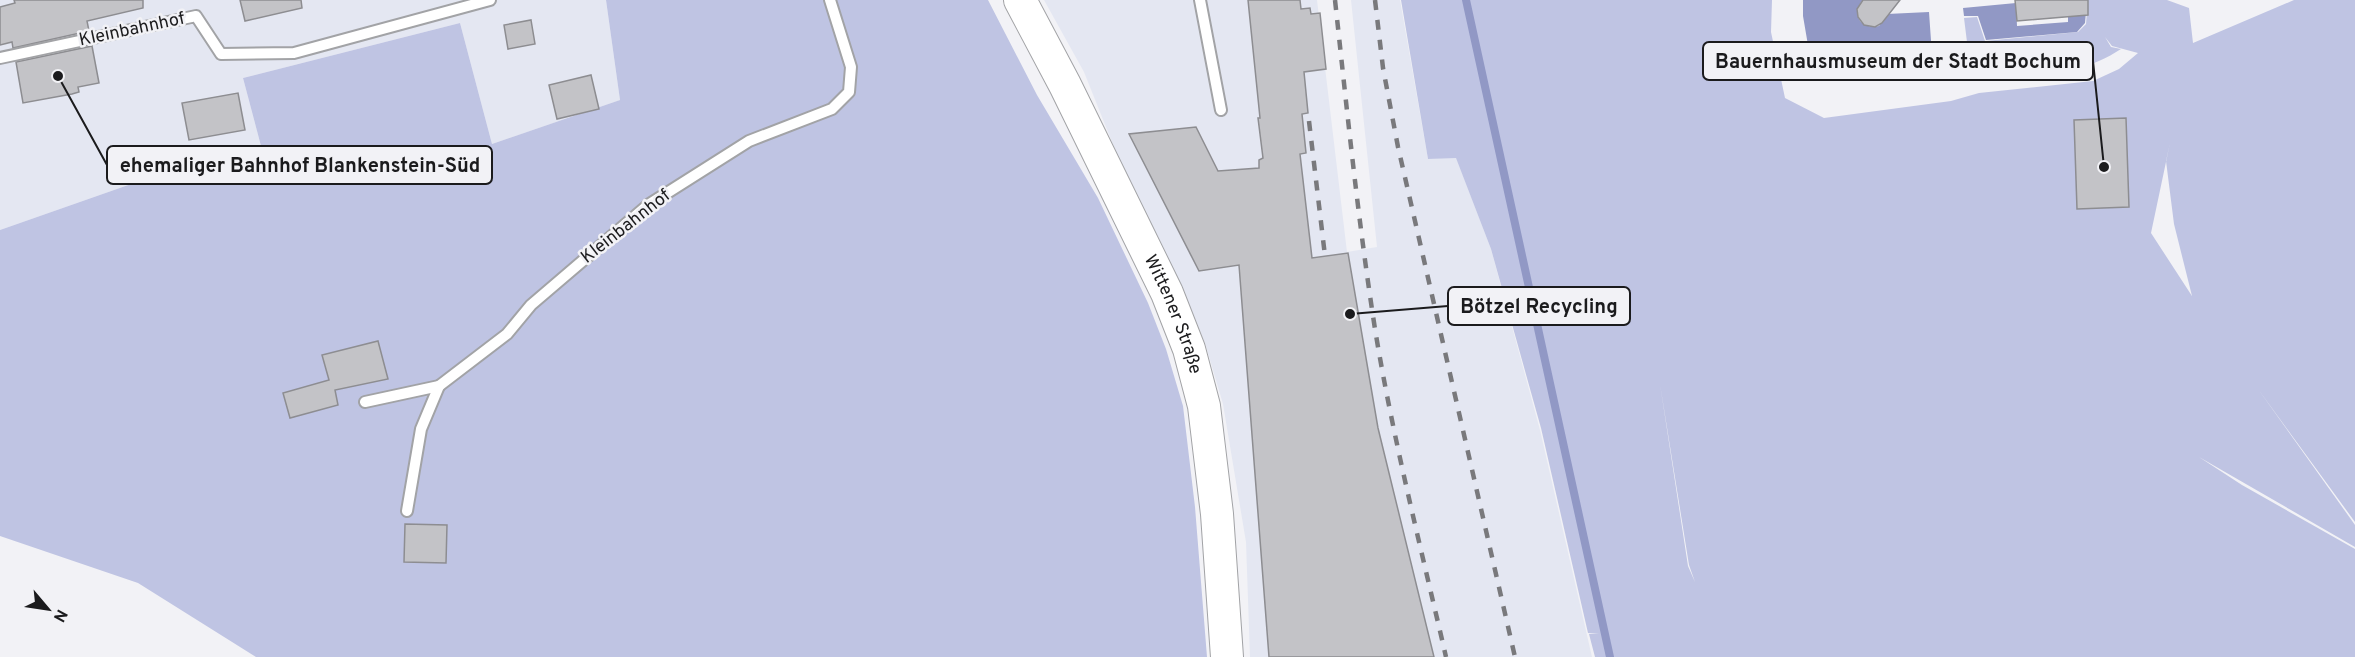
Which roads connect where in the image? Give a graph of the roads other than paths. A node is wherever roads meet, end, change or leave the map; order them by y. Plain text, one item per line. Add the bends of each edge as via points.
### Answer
1 (490, 0) edge
2 (830, 0) edge
3 (1020, 0) edge
4 (1200, 0) edge
5 (0, 58) edge
6 (1221, 110) dead end
7 (439, 386) junction
8 (365, 402) dead end
9 (407, 511) dead end
10 (1227, 657) edge

1 - 5 lane, Kleinbahnhof via 294,53 221,54 196,16
2 - 7 lane, Kleinbahnhof via 850,67 849,92 832,109 749,141 648,205 531,305 507,334
3 - 10 main road, Wittener Straße via 1167,293 1189,349 1204,406 1216,503
4 - 6 lane
7 - 8 lane, Kleinbahnhof
7 - 9 lane via 421,429

